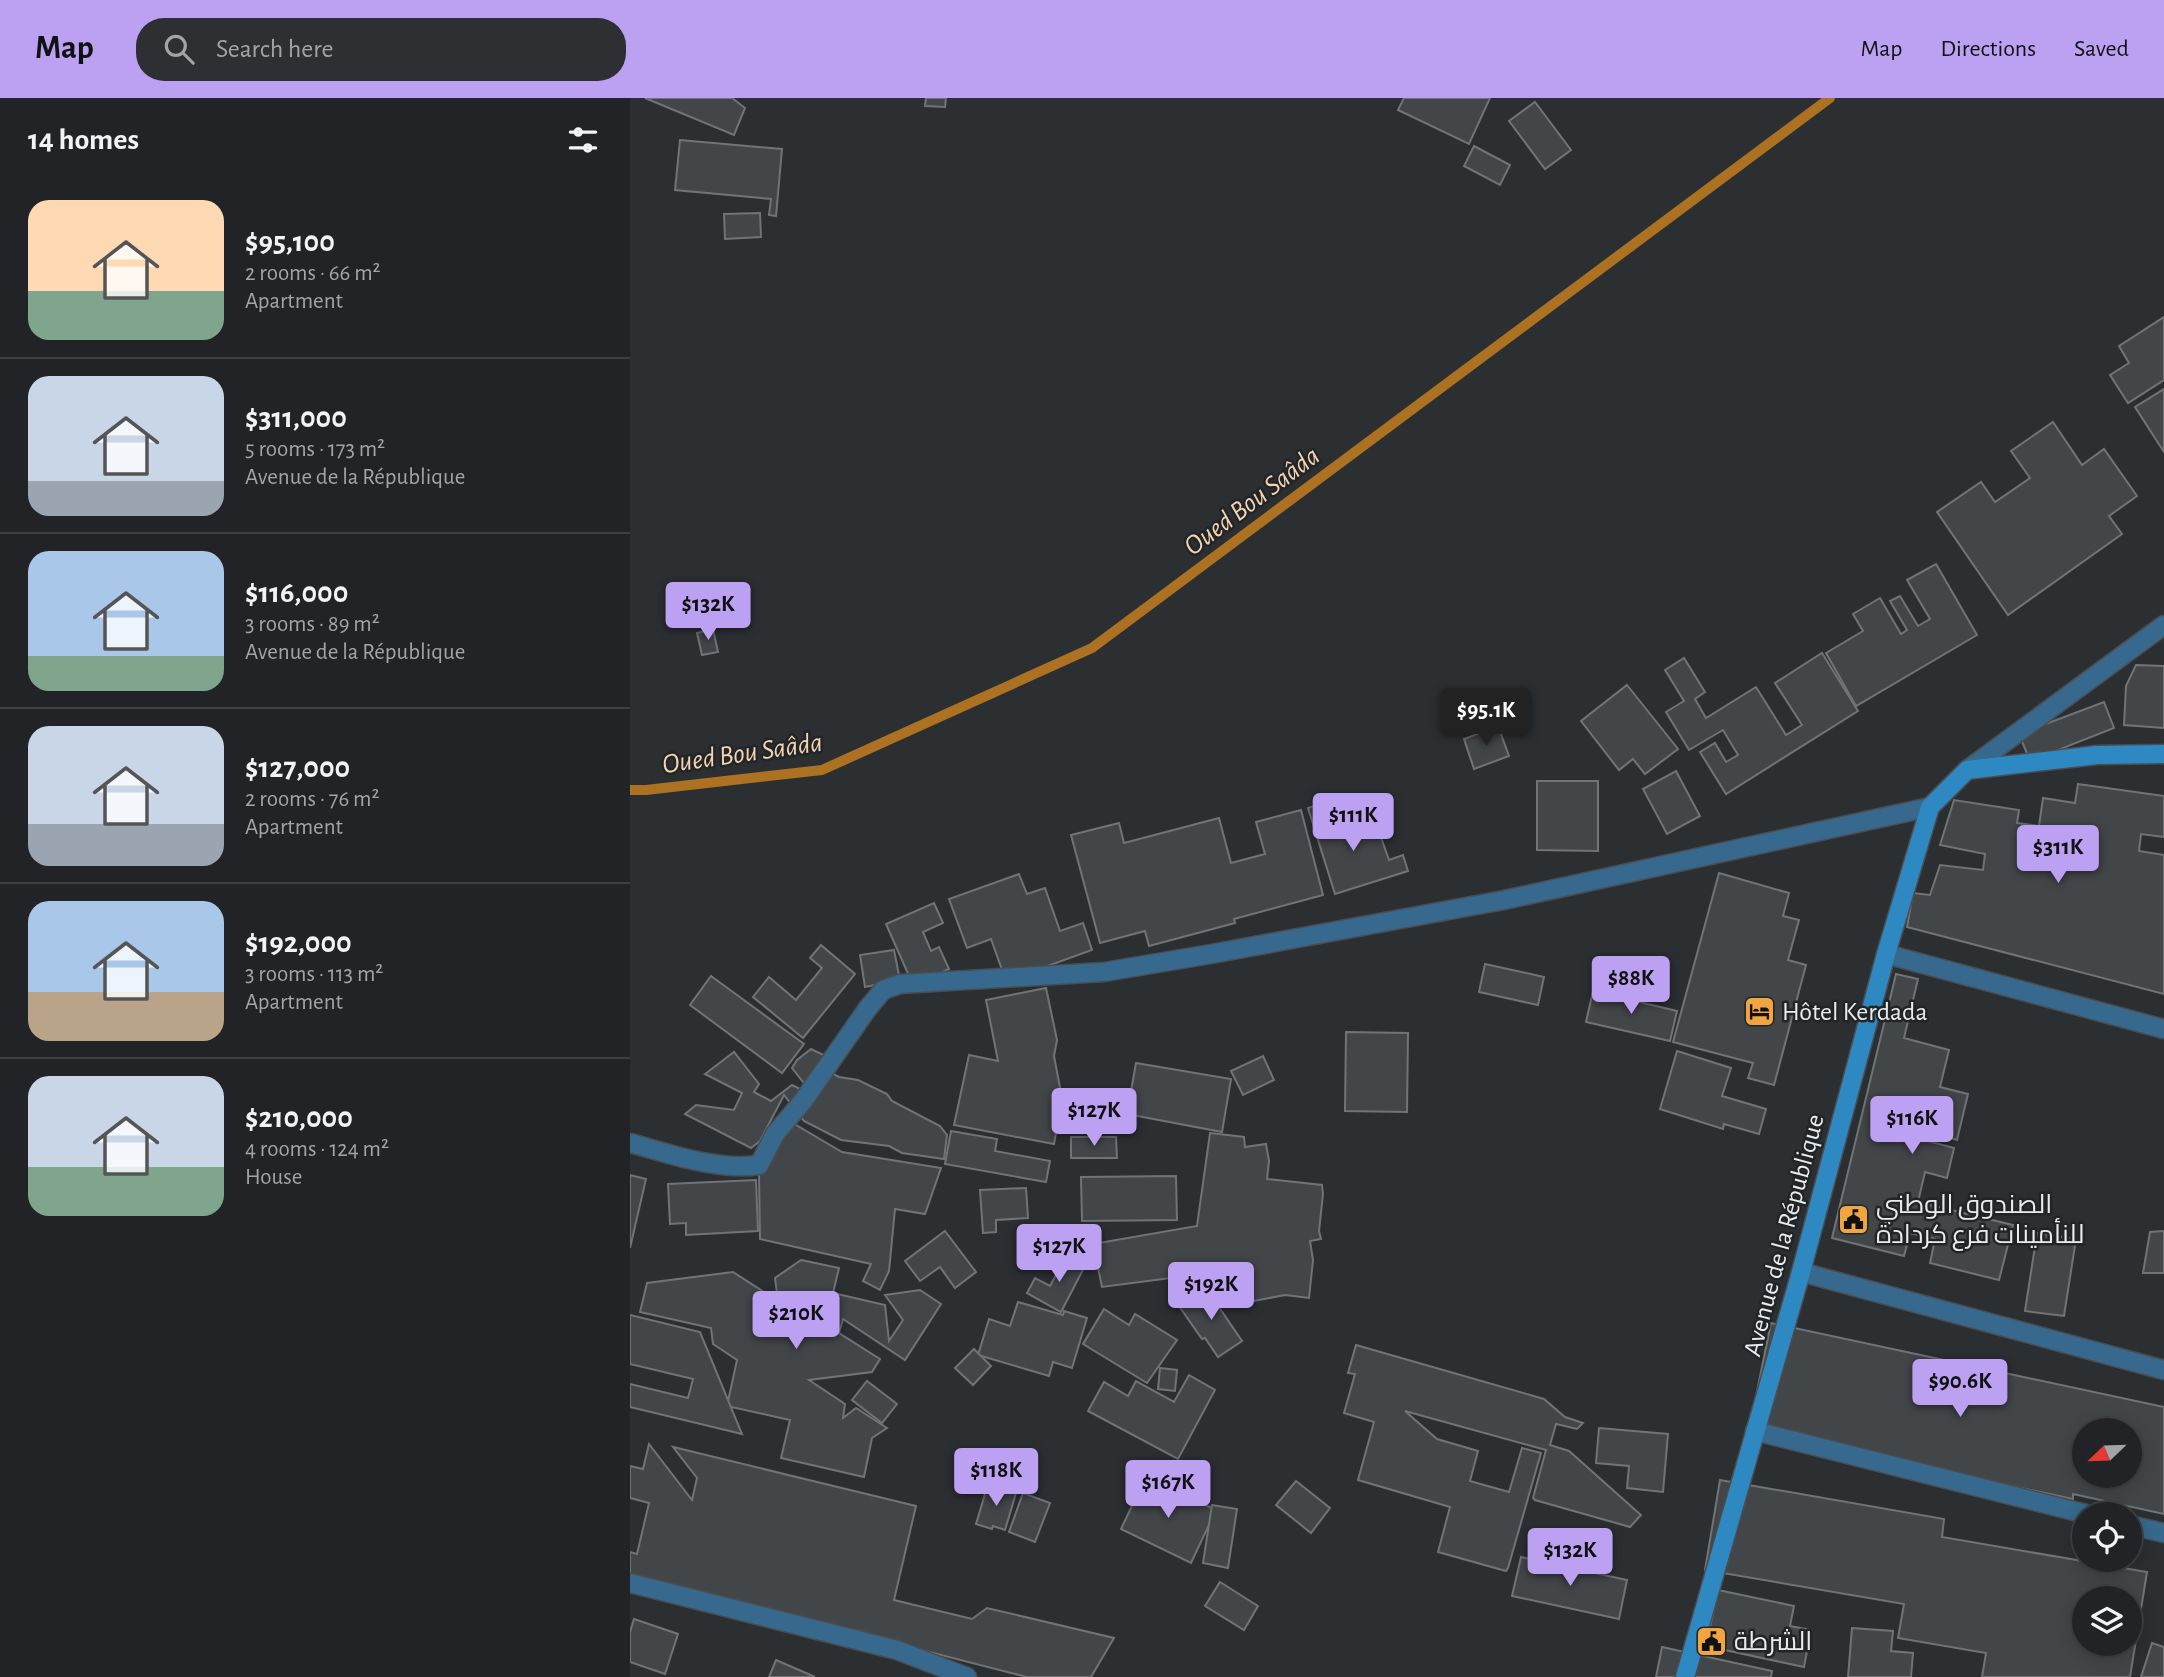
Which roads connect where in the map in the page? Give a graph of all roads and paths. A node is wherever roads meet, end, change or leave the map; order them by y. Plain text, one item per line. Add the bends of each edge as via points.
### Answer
1 (2164, 625) edge
2 (2164, 754) edge
3 (1967, 770) junction
4 (1930, 807) junction
5 (1886, 954) junction
6 (2164, 1029) edge
7 (630, 1143) edge
8 (1801, 1272) junction
9 (2164, 1370) edge
10 (1755, 1431) junction
11 (2072, 1510) edge
12 (2142, 1528) edge
13 (2164, 1533) edge
14 (630, 1583) edge
15 (967, 1677) edge
16 (1685, 1677) edge

1 - 3 street
2 - 3 street via 2097,755
3 - 4 street
4 - 5 street, Avenue de la République
4 - 7 street via 1504,900 1211,954 1104,972 900,984 883,990 868,1007 775,1134 759,1165 738,1168
5 - 6 street
5 - 8 street, Avenue de la République
8 - 9 street
8 - 10 street, Avenue de la République
10 - 11 street
10 - 16 street, Avenue de la République
12 - 13 street
14 - 15 street via 897,1650

